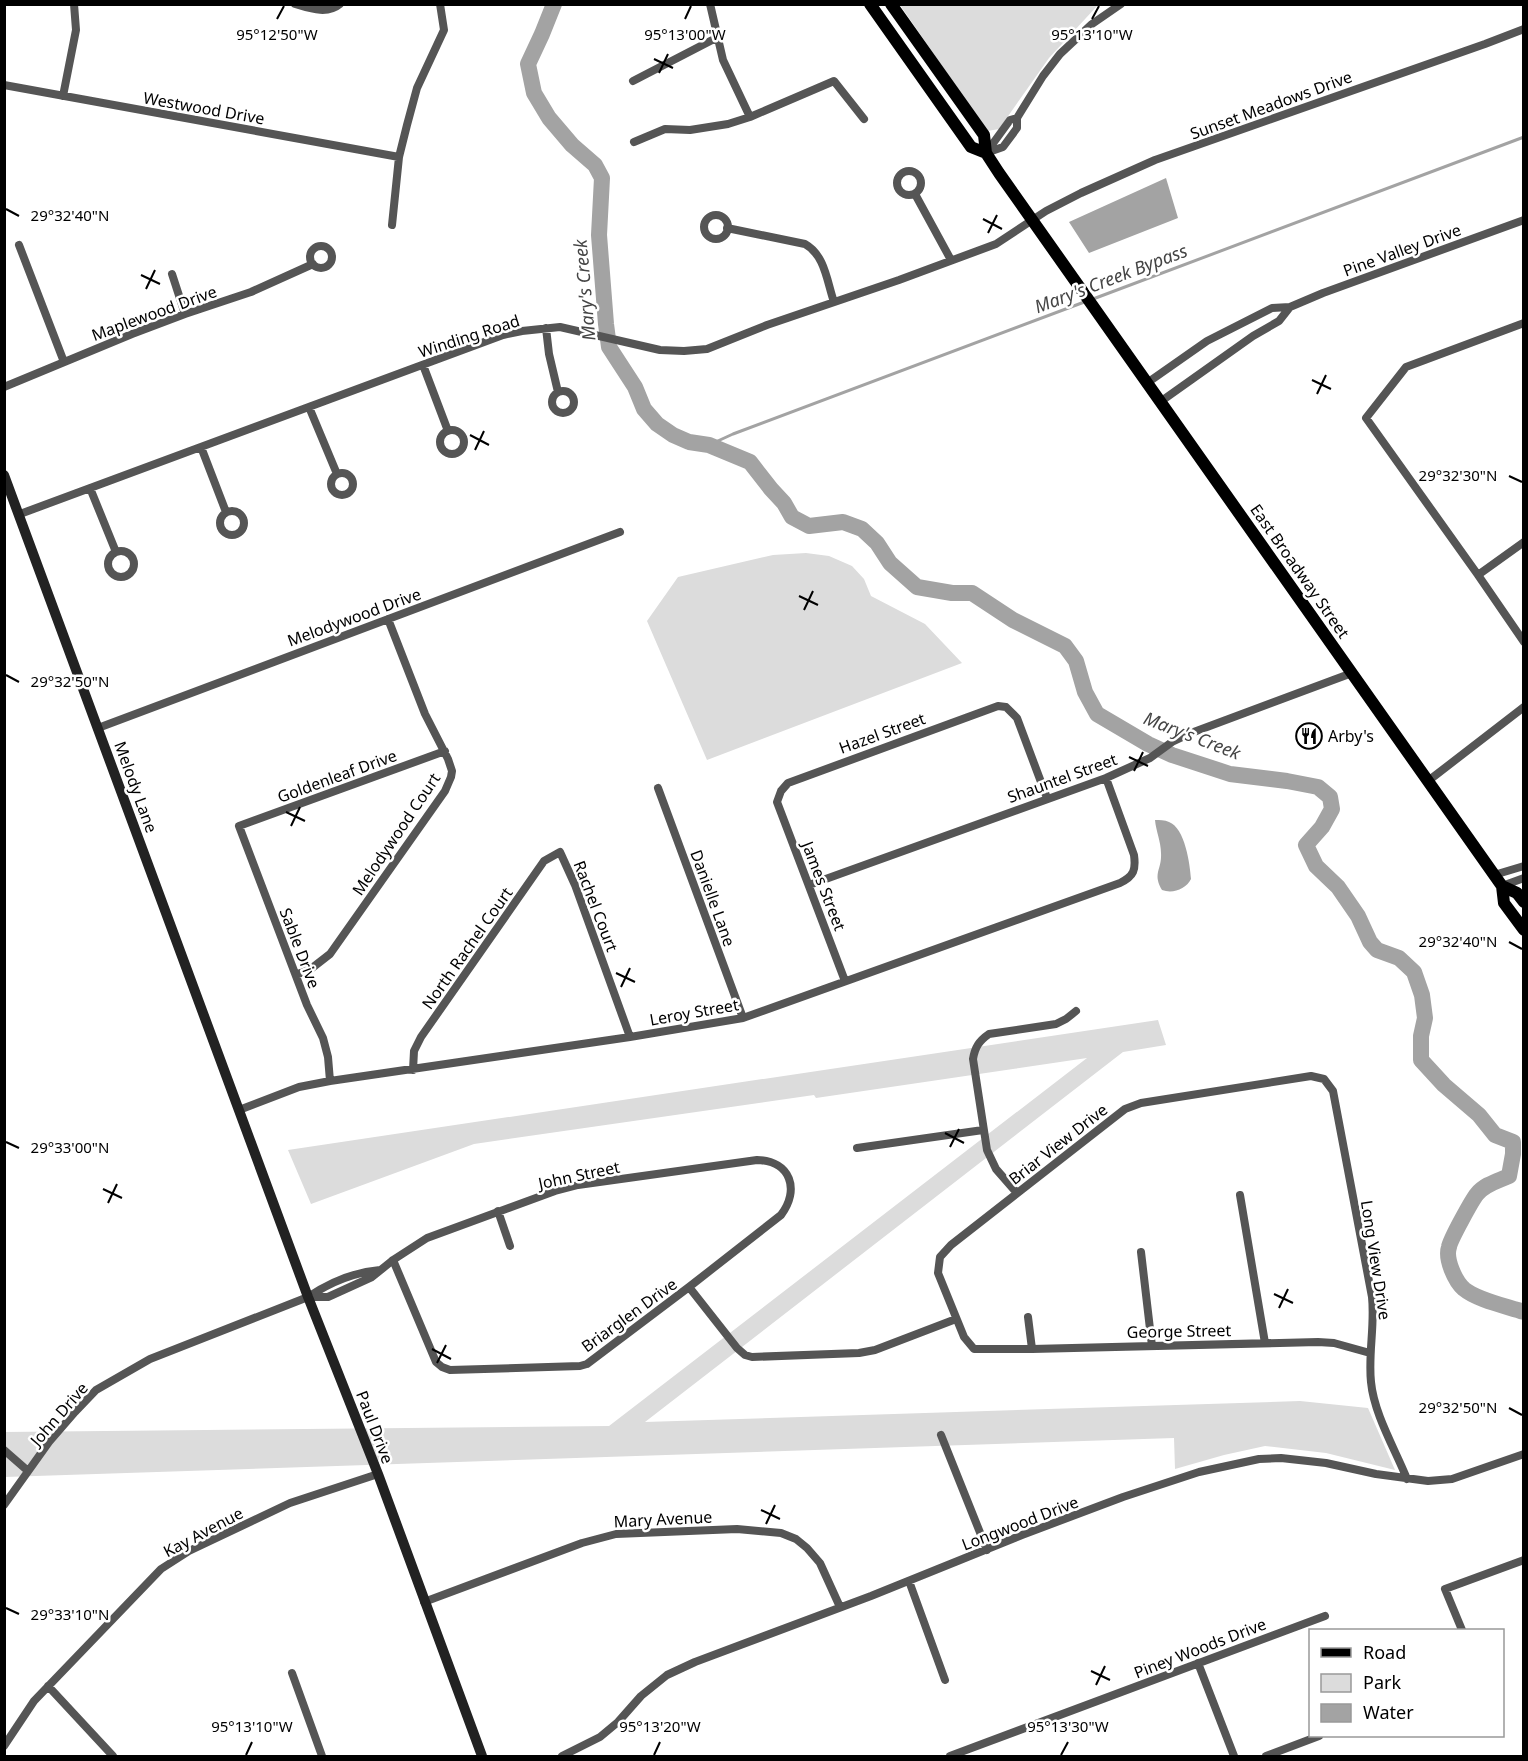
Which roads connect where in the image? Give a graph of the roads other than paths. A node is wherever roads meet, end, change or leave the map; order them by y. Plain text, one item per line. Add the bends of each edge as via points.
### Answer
1 (74, 4) edge
2 (294, 4) edge
3 (340, 4) edge
4 (440, 4) edge
5 (710, 4) edge
6 (870, 4) edge
7 (891, 4) edge
8 (1121, 4) edge
9 (1524, 28) edge
10 (718, 37) junction
11 (633, 81) dead end
12 (4, 85) edge
13 (63, 96) junction
14 (750, 117) junction
15 (864, 118) dead end
16 (634, 142) dead end
17 (986, 153) junction
18 (399, 157) junction
19 (915, 194) dead end
20 (1033, 219) junction
21 (1524, 220) edge
22 (392, 225) dead end
23 (727, 228) dead end
24 (19, 245) dead end
25 (951, 260) junction
26 (313, 264) dead end
27 (172, 274) dead end
28 (834, 303) junction
29 (1290, 308) junction
30 (185, 314) junction
31 (1524, 323) edge
32 (546, 327) junction
33 (64, 362) junction
34 (423, 365) junction
35 (1147, 383) junction
36 (4, 387) edge
37 (558, 392) dead end
38 (1160, 402) junction
39 (309, 407) junction
40 (448, 431) dead end
41 (201, 447) junction
42 (337, 474) dead end
43 (4, 475) edge
44 (90, 488) junction
45 (226, 512) dead end
46 (20, 514) junction
47 (620, 532) dead end
48 (1524, 542) edge
49 (116, 552) dead end
50 (1478, 575) junction
51 (388, 619) junction
52 (1524, 642) edge
53 (1352, 673) junction
54 (1524, 707) edge
55 (98, 728) junction
56 (445, 751) junction
57 (1106, 778) junction
58 (1428, 781) junction
59 (658, 788) dead end
60 (1047, 798) junction
61 (777, 802) joint
62 (239, 826) joint
63 (561, 852) joint
64 (1524, 866) edge
65 (1494, 875) junction
66 (1524, 879) edge
67 (809, 885) junction
68 (1502, 886) junction
69 (1524, 902) edge
70 (1524, 930) edge
71 (296, 975) junction
72 (845, 981) junction
73 (1076, 1011) dead end
74 (743, 1018) junction
75 (630, 1037) junction
76 (413, 1070) junction
77 (1324, 1079) joint
78 (330, 1081) junction
79 (239, 1110) junction
80 (983, 1130) junction
81 (857, 1148) dead end
82 (790, 1181) joint
83 (1017, 1193) junction
84 (1240, 1195) dead end
85 (498, 1211) junction
86 (510, 1246) dead end
87 (1141, 1252) dead end
88 (393, 1260) junction
89 (689, 1287) junction
90 (308, 1298) junction
91 (1028, 1317) dead end
92 (956, 1318) junction
93 (1265, 1343) junction
94 (1152, 1346) junction
95 (987, 1349) joint
96 (1032, 1349) junction
97 (1370, 1353) junction
98 (150, 1359) joint
99 (941, 1435) dead end
100 (4, 1450) edge
101 (1524, 1454) edge
102 (28, 1471) junction
103 (378, 1474) junction
104 (1407, 1479) junction
105 (4, 1505) edge
106 (987, 1550) junction
107 (1524, 1560) edge
108 (909, 1581) junction
109 (424, 1602) junction
110 (840, 1607) junction
111 (1325, 1616) dead end
112 (1462, 1629) edge
113 (1198, 1664) junction
114 (292, 1673) dead end
115 (945, 1680) dead end
116 (48, 1686) junction
117 (1316, 1737) edge
118 (4, 1746) edge
119 (113, 1756) edge
120 (322, 1756) edge
121 (482, 1756) edge
122 (562, 1756) edge
123 (951, 1756) edge
124 (1234, 1756) edge
125 (1266, 1756) edge

1 - 13 street via 76,30
2 - 3 street via 318,10
4 - 18 street via 444,30 417,88
5 - 10 street
6 - 17 main road via 971,147
7 - 17 main road via 984,135
8 - 17 street via 1060,54 1017,118 1017,128 1003,147
9 - 20 street, Sunset Meadows Drive via 1155,160
10 - 11 street
10 - 14 street via 723,60
12 - 13 street, Westwood Drive
13 - 18 street, Westwood Drive
14 - 15 street via 834,81
14 - 16 street via 690,130 665,129
17 - 20 main road, East Broadway Street
18 - 22 street
19 - 25 street
20 - 25 street, Winding Road via 996,244
20 - 35 main road, East Broadway Street
21 - 29 street, Pine Valley Drive
23 - 28 street via 813,249 820,258
24 - 33 street
25 - 28 street, Winding Road
26 - 30 street, Maplewood Drive via 252,292
27 - 30 street
28 - 32 street, Winding Road via 707,349 684,351 660,350 590,332
29 - 35 street, Pine Valley Drive via 1272,308 1207,341
29 - 38 street, Pine Valley Drive via 1278,321
30 - 33 street, Maplewood Drive
31 - 50 street via 1406,367 1366,418
32 - 34 street, Winding Road via 503,335
32 - 37 street
33 - 36 street, Maplewood Drive
34 - 39 street, Winding Road
34 - 40 street
35 - 38 main road, East Broadway Street
38 - 53 main road, East Broadway Street
39 - 41 street, Winding Road
39 - 42 street
41 - 44 street, Winding Road
41 - 45 street
43 - 46 street, Melody Lane
44 - 46 street, Winding Road
44 - 49 street
46 - 55 street, Melody Lane
47 - 51 street, Melodywood Drive
48 - 50 street
50 - 52 street
51 - 55 street, Melodywood Drive
51 - 56 street, Melodywood Court via 425,714
53 - 57 street, Shauntel Street via 1172,742 1150,758
53 - 58 main road, East Broadway Street
54 - 58 street
55 - 79 street, Melody Lane
56 - 62 street, Goldenleaf Drive
56 - 71 street, Melodywood Court via 452,771 445,791 330,954
57 - 60 street, Shauntel Street
57 - 72 street, Leroy Street via 1134,855 1135,872 1128,879
58 - 65 main road, East Broadway Street
59 - 74 street, Danielle Lane
60 - 61 street, Hazel Street via 1017,718 1006,707 998,706 797,779 781,791
60 - 67 street, Shauntel Street
61 - 67 street, James Street
62 - 71 street, Sable Drive
63 - 75 street, Rachel Court
63 - 76 street, North Rachel Court via 544,861 421,1037 414,1051
64 - 65 street
65 - 68 main road, East Broadway Street
66 - 68 street
67 - 72 street, James Street
68 - 69 main road, East Broadway Street via 1517,893
68 - 70 main road, East Broadway Street via 1504,903
71 - 78 street, Sable Drive via 323,1038
72 - 74 street, Leroy Street
73 - 80 street via 1056,1024 989,1034 981,1039 973,1059
74 - 75 street, Leroy Street
75 - 76 street, Leroy Street
76 - 78 street, Leroy Street
77 - 83 street, Briar View Drive via 1311,1077 1141,1103 1125,1109
77 - 97 street, Long View Drive via 1333,1091 1371,1297
78 - 79 street, Leroy Street via 299,1087
79 - 90 street, Paul Drive
80 - 81 street
80 - 83 street via 996,1169
82 - 85 street, John Street via 776,1164 757,1160 578,1185
82 - 89 street, Briarglen Drive via 791,1196 781,1215
83 - 92 street, Briar View Drive via 940,1257 938,1273
84 - 93 street
85 - 86 street
85 - 88 street, John Street via 427,1238
87 - 94 street
88 - 89 street, Briarglen Drive via 436,1362 450,1370 587,1364
88 - 90 street, John Street via 372,1277 328,1297
89 - 92 street via 741,1352 752,1357 860,1353
90 - 98 street, John Street
90 - 103 street, Paul Drive
91 - 96 street
92 - 95 street, Briar View Drive via 974,1349
93 - 94 street, George Street
93 - 97 street, George Street via 1334,1343
94 - 96 street, George Street
95 - 96 street, George Street
97 - 104 street, Long View Drive via 1375,1401
98 - 102 street, John Drive via 96,1390
99 - 106 street
100 - 102 street
101 - 104 street, Longwood Drive via 1452,1479
102 - 105 street, John Drive
103 - 109 street, Paul Drive
103 - 116 street, Kay Avenue via 290,1503 189,1551 161,1569
104 - 106 street, Longwood Drive via 1304,1460 1258,1459 1169,1481
106 - 108 street, Longwood Drive
107 - 112 street via 1445,1589
108 - 110 street, Longwood Drive
108 - 115 street
109 - 110 street, Mary Avenue via 616,1534 737,1528 781,1533 796,1539 820,1563
109 - 121 street, Paul Drive
110 - 122 street, Longwood Drive via 667,1676 600,1737
111 - 113 street, Piney Woods Drive
113 - 123 street, Piney Woods Drive
113 - 124 street
114 - 120 street
116 - 118 street, Kay Avenue
116 - 119 street
117 - 125 street

